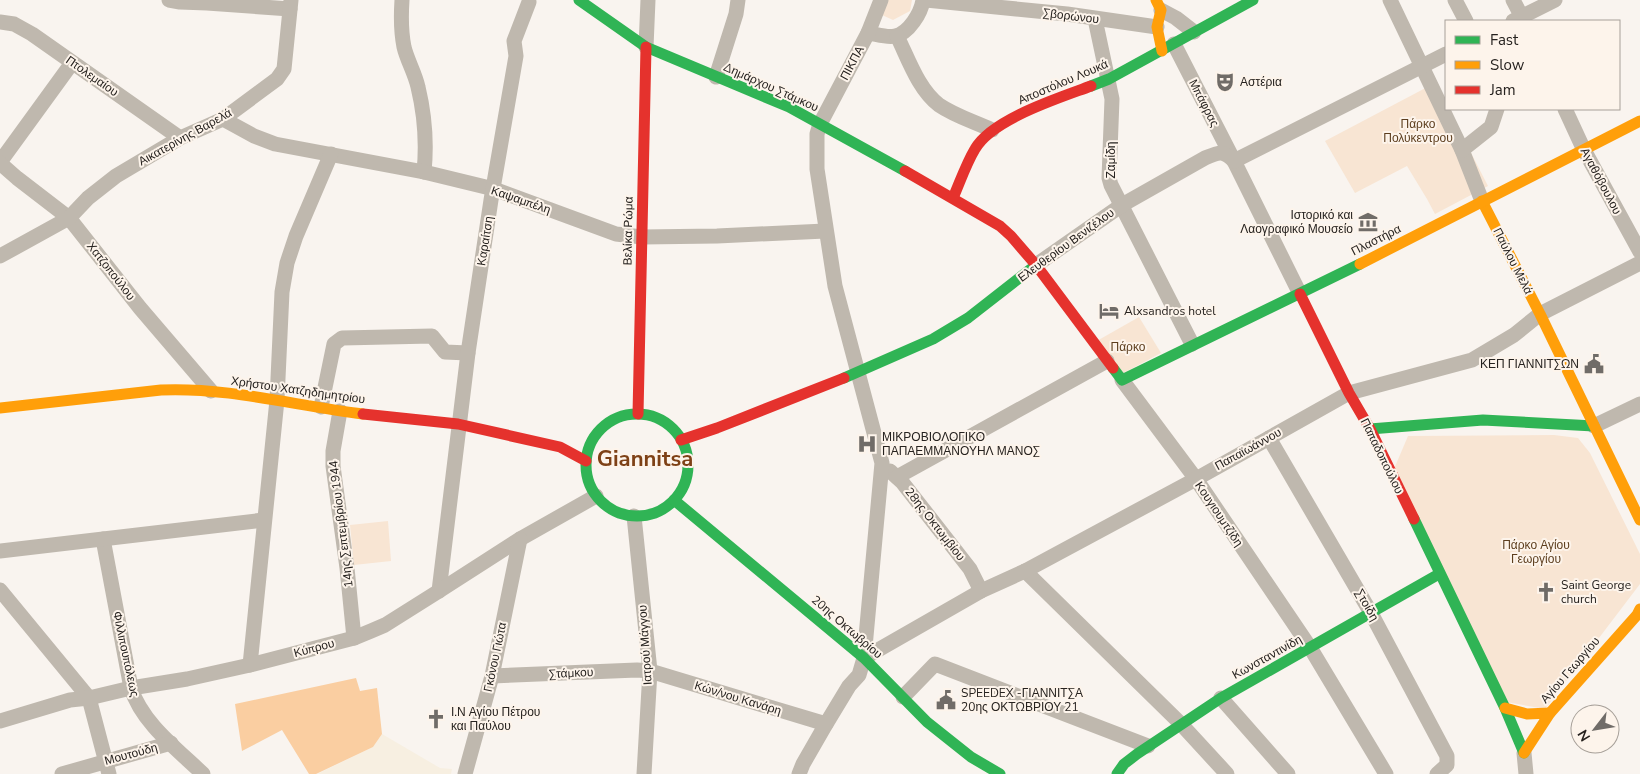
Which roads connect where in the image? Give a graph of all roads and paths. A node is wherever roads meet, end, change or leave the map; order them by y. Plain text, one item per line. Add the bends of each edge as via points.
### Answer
1 (169, 0) edge
2 (402, 0) edge
3 (579, 0) edge
4 (648, 0) edge
5 (738, 0) edge
6 (881, 0) edge
7 (924, 0) edge
8 (1253, 0) edge
9 (1390, 0) edge
10 (1455, 0) edge
11 (1513, 0) edge
12 (1555, 0) edge
13 (529, 1) edge
14 (290, 5) edge
15 (1158, 5) edge
16 (1067, 7) edge
17 (1095, 18) junction
18 (1465, 20) edge
19 (1520, 20) edge
20 (0, 22) edge
21 (1157, 27) junction
22 (1194, 32) junction
23 (868, 33) junction
24 (897, 36) junction
25 (646, 48) junction
26 (1168, 48) junction
27 (1445, 54) edge
28 (72, 63) junction
29 (1422, 65) junction
30 (716, 77) junction
31 (1109, 79) junction
32 (1497, 110) edge
33 (1565, 110) edge
34 (223, 119) junction
35 (1640, 121) edge
36 (820, 124) junction
37 (992, 130) junction
38 (180, 138) junction
39 (1583, 148) junction
40 (1462, 150) junction
41 (331, 154) junction
42 (1234, 161) junction
43 (0, 163) edge
44 (424, 172) junction
45 (494, 189) junction
46 (953, 198) junction
47 (1482, 201) junction
48 (1122, 205) junction
49 (69, 218) junction
50 (825, 231) junction
51 (642, 237) junction
52 (1640, 252) edge
53 (0, 256) edge
54 (1640, 263) edge
55 (1036, 265) junction
56 (1300, 294) junction
57 (1540, 314) junction
58 (1192, 344) junction
59 (468, 353) junction
60 (1107, 361) junction
61 (858, 372) junction
62 (1122, 380) junction
63 (211, 391) junction
64 (1349, 393) junction
65 (277, 400) junction
66 (1640, 404) edge
67 (321, 407) junction
68 (0, 408) edge
69 (340, 411) junction
70 (638, 414) junction
71 (458, 424) junction
72 (1594, 426) junction
73 (1370, 429) junction
74 (1269, 438) junction
75 (681, 440) junction
76 (586, 461) junction
77 (882, 463) junction
78 (897, 477) junction
79 (1196, 479) junction
80 (596, 496) junction
81 (674, 500) junction
82 (634, 516) junction
83 (264, 520) junction
84 (1640, 520) edge
85 (103, 538) junction
86 (520, 539) junction
87 (0, 551) edge
88 (1025, 571) junction
89 (1440, 574) junction
90 (0, 590) edge
91 (981, 591) junction
92 (440, 592) junction
93 (1640, 609) edge
94 (1371, 613) junction
95 (354, 638) junction
96 (1311, 648) junction
97 (864, 658) junction
98 (250, 665) junction
99 (650, 671) junction
100 (492, 676) junction
101 (131, 688) junction
102 (903, 697) junction
103 (89, 698) junction
104 (1221, 698) junction
105 (1506, 708) junction
106 (1550, 713) junction
107 (0, 721) edge
108 (826, 724) junction
109 (1181, 724) junction
110 (171, 743) junction
111 (1148, 746) junction
112 (1524, 752) junction
113 (108, 767) edge
114 (998, 773) edge
115 (62, 774) edge
116 (203, 774) edge
117 (466, 774) edge
118 (644, 774) edge
119 (799, 774) edge
120 (1117, 774) edge
121 (1227, 774) edge
122 (1288, 774) edge
123 (1386, 774) edge
124 (1437, 774) edge
125 (1526, 774) edge

1 - 14 street
2 - 44 street via 404,48 415,74 424,114
3 - 25 main road, Δημάρχου Στάμκου
4 - 25 street
5 - 30 street
6 - 23 street, ΠΙΚΠΑ
7 - 16 street, Σβορώνου
7 - 24 street via 917,17
8 - 22 main road, Αποστόλου Λουκά
9 - 29 street, Παύλου Μελά
10 - 18 street
11 - 19 street
12 - 19 street
13 - 45 street, Καραίτση via 514,41 516,56
14 - 34 street, Αικατερίνης Βαρελά via 282,73
15 - 21 main road
15 - 22 street
16 - 17 street, Σβορώνου
17 - 21 street, Σβορώνου
17 - 31 street, Ζαμίδη
20 - 28 street, Πτολεμαίου via 14,24 32,34
21 - 26 main road
22 - 26 main road, Αποστόλου Λουκά
23 - 24 street
23 - 36 street, ΠΙΚΠΑ
24 - 37 street via 922,86 938,104
25 - 30 main road, Δημάρχου Στάμκου
25 - 51 main road, Βελίκα Ρώμα
26 - 31 main road, Αποστόλου Λουκά
26 - 42 street, Μπάφρας
27 - 29 street
28 - 38 street, Πτολεμαίου
28 - 43 street
29 - 40 street, Παύλου Μελά
29 - 42 street
30 - 36 main road, Δημάρχου Στάμκου via 789,107
31 - 37 main road, Αποστόλου Λουκά via 1031,109
31 - 48 street, Ζαμίδη via 1112,99 1109,178
32 - 40 street via 1491,127
33 - 39 street, Αγαθόβουλου
34 - 38 street, Αικατερίνης Βαρελά
34 - 41 street, Καψαμπέλη via 275,144
35 - 39 main road, Πλαστήρα
36 - 46 main road, Δημάρχου Στάμκου
36 - 50 street, ΠΙΚΠΑ via 816,169
37 - 46 main road, Αποστόλου Λουκά via 975,148
38 - 49 street, Αικατερίνης Βαρελά via 116,176
39 - 47 main road, Πλαστήρα
39 - 52 street, Αγαθόβουλου
40 - 47 street, Παύλου Μελά
41 - 44 street, Καψαμπέλη
41 - 65 street via 287,263 282,292
42 - 48 street, Ελευθερίου Βενιζέλου via 1226,154 1215,153
42 - 56 street, Παπαδοπούλου
43 - 49 street, Χατζοπούλου
44 - 45 street, Καψαμπέλη
45 - 51 street, Καψαμπέλη via 616,234
45 - 59 street, Καραίτση
46 - 55 main road, Δημάρχου Στάμκου via 1000,226
47 - 56 main road, Πλαστήρα
47 - 57 main road, Παύλου Μελά
48 - 55 street, Ελευθερίου Βενιζέλου
48 - 58 street, Ζαμίδη
49 - 53 street, Αικατερίνης Βαρελά
49 - 63 street, Χατζοπούλου
50 - 51 street, Καψαμπέλη
50 - 61 street, ΠΙΚΠΑ via 835,286
51 - 70 main road, Βελίκα Ρώμα
54 - 57 street, Παπαϊωάννου
55 - 60 main road, Κουγιουμτζίδη
55 - 61 main road, Ελευθερίου Βενιζέλου via 954,327
56 - 58 main road, Πλαστήρα
56 - 64 main road, Παπαδοπούλου
57 - 64 street, Παπαϊωάννου via 1514,335 1472,360
57 - 72 main road, Παύλου Μελά
58 - 62 main road, Πλαστήρα
59 - 67 street via 445,352 432,336 342,338 334,344
59 - 71 street, Καραίτση
60 - 62 main road, Κουγιουμτζίδη
60 - 78 street
61 - 75 main road, Ελευθερίου Βενιζέλου
61 - 77 street, ΠΙΚΠΑ
62 - 79 street, Κουγιουμτζίδη
63 - 65 main road, Χρήστου Χατζηδημητρίου
63 - 68 main road, Χρήστου Χατζηδημητρίου via 161,390
64 - 73 main road, Παπαδοπούλου
64 - 74 street, Παπαϊωάννου
65 - 67 main road, Χρήστου Χατζηδημητρίου
65 - 83 street
66 - 72 street
67 - 69 main road, Χρήστου Χατζηδημητρίου
69 - 71 main road, Χρήστου Χατζηδημητρίου
69 - 95 street, 14ης Σεπτεμβρίου 1944 via 332,451
70 - 75 main road via 663,422
70 - 76 main road via 608,423 593,440
71 - 76 main road, Χρήστου Χατζηδημητρίου via 560,447
71 - 92 street, Καραίτση
72 - 73 main road via 1483,420
72 - 84 main road, Παύλου Μελά
73 - 89 main road, Παπαδοπούλου
74 - 79 street, Παπαϊωάννου
74 - 94 street, Στοίδη
75 - 81 main road via 688,465 682,490
76 - 80 main road via 588,479
77 - 78 street, 28ης Οκτωμβίου
77 - 97 street
78 - 91 street, 28ης Οκτωμβίου via 970,569
79 - 88 street, Παπαϊωάννου
79 - 96 street, Κουγιουμτζίδη
80 - 82 main road via 613,510
80 - 86 street, Κύπρου
81 - 82 main road via 652,514
81 - 97 main road, 20ης Οκτωβρίου
82 - 99 street, Ιατρού Μάγγου
83 - 85 street
83 - 98 street
85 - 87 street
85 - 101 street, Φιλλιπουπόλεως
86 - 92 street, Κύπρου
86 - 100 street, Γκόνου Γιώτα
88 - 91 street, Παπαϊωάννου
88 - 109 street
89 - 94 main road, Κωνσταντινίδη
89 - 105 main road, Παπαδοπούλου
90 - 103 street
91 - 97 street, Παπαϊωάννου
92 - 95 street, Κύπρου via 385,625
93 - 106 main road, Αγίου Γεωργίου
94 - 96 main road, Κωνσταντινίδη
94 - 124 street, Στοίδη via 1447,756 1447,765
95 - 98 street, Κύπρου
96 - 104 main road, Κωνσταντινίδη
96 - 123 street, Κουγιουμτζίδη
97 - 102 main road, 20ης Οκτωβρίου
97 - 108 street via 859,676 849,686
98 - 101 street, Κύπρου
99 - 100 street, Στάμκου
99 - 108 street, Κών/νου Κανάρη
99 - 118 street, Ιατρού Μάγγου
100 - 117 street, Γκόνου Γιώτα
101 - 103 street, Κύπρου
101 - 110 street, Φιλλιπουπόλεως via 145,715
102 - 111 street via 935,664
102 - 114 main road, 20ης Οκτωβρίου via 952,743
103 - 107 street, Κύπρου via 70,700
103 - 113 street
104 - 109 main road, Κωνσταντινίδη
104 - 122 street
105 - 106 main road via 1527,714
105 - 112 main road, Παπαδοπούλου
106 - 112 main road, Αγίου Γεωργίου
108 - 119 street
109 - 111 main road, Κωνσταντινίδη
109 - 121 street
110 - 113 street, Μουτούδη
110 - 116 street, Φιλλιπουπόλεως
111 - 120 main road, Κωνσταντινίδη via 1124,764
112 - 125 street
113 - 115 street, Μουτούδη

